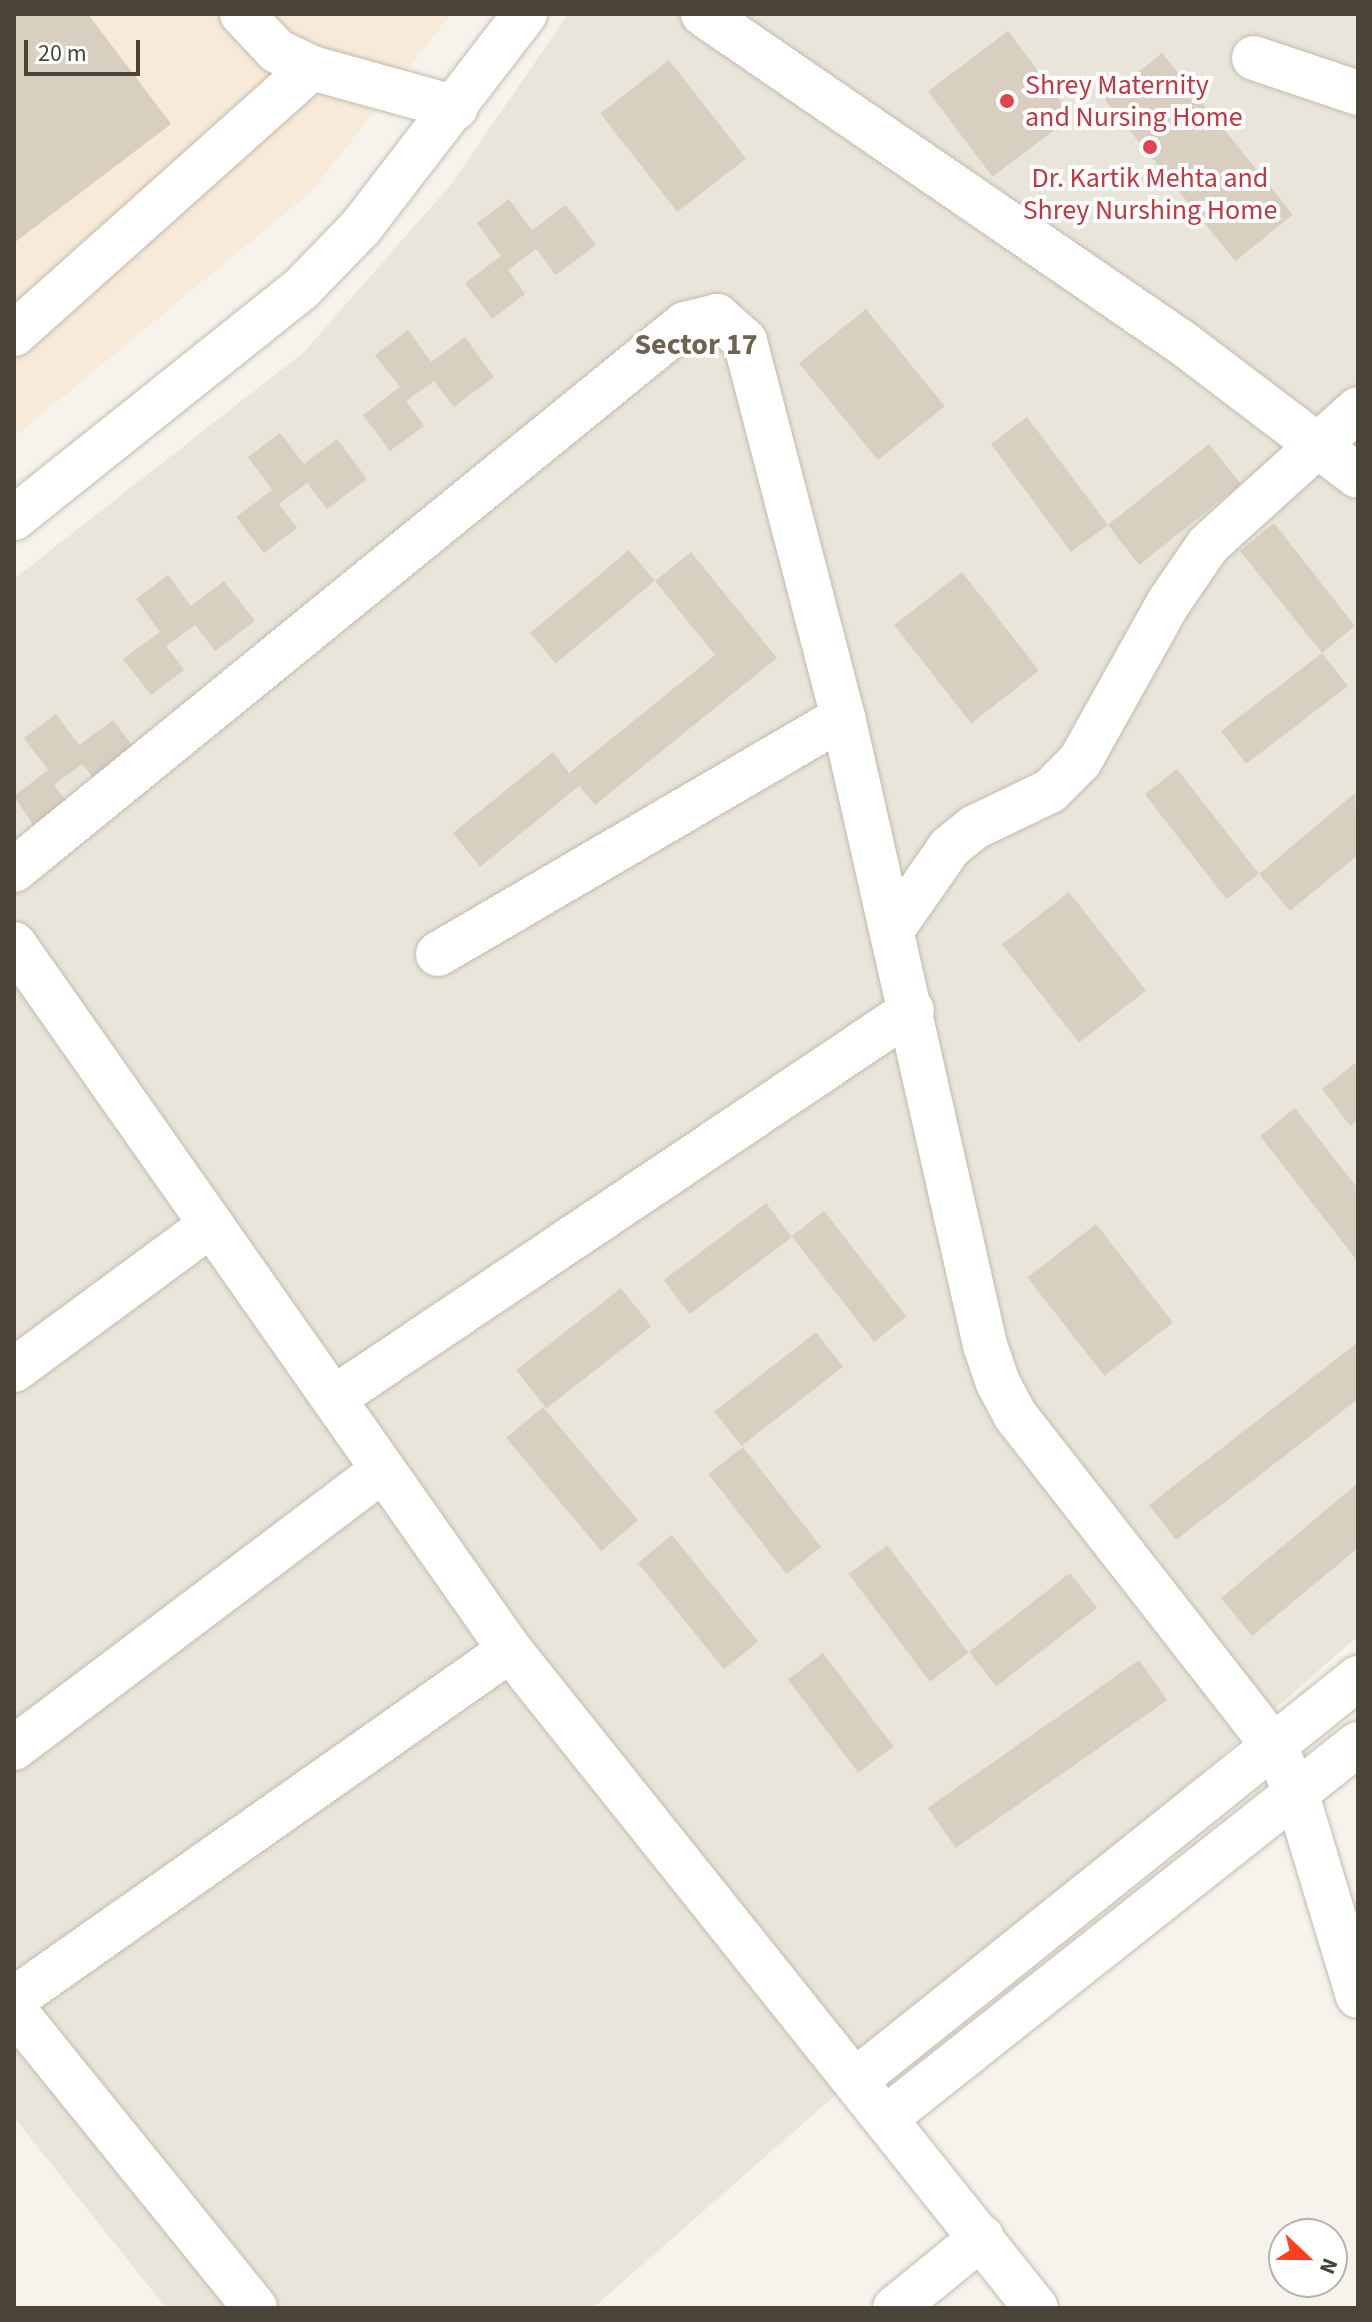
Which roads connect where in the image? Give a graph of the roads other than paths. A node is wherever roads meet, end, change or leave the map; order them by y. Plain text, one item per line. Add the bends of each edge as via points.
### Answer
1 (242, 14) edge
2 (525, 14) edge
3 (703, 14) edge
4 (1254, 58) dead end
5 (312, 68) junction
6 (1358, 93) edge
7 (456, 108) junction
8 (14, 334) edge
9 (1358, 409) edge
10 (1323, 446) junction
11 (1358, 476) edge
12 (14, 518) edge
13 (843, 717) junction
14 (14, 870) edge
15 (892, 930) junction
16 (14, 944) edge
17 (438, 954) dead end
18 (912, 1010) junction
19 (211, 1225) junction
20 (14, 1370) edge
21 (334, 1398) junction
22 (381, 1471) junction
23 (510, 1650) junction
24 (1358, 1678) edge
25 (1358, 1744) edge
26 (1274, 1746) junction
27 (14, 1748) edge
28 (1296, 1792) junction
29 (1358, 1996) edge
30 (14, 1999) edge
31 (14, 2010) edge
32 (857, 2079) junction
33 (887, 2117) junction
34 (982, 2237) junction
35 (255, 2308) edge
36 (895, 2308) edge
37 (1036, 2308) edge

1 - 5 street via 277,51
2 - 7 street
3 - 10 street via 1020,228
4 - 6 street
5 - 7 street
5 - 8 street
7 - 12 street via 361,227 300,290
9 - 10 street
10 - 11 street
10 - 15 street via 1208,545 1080,761 1050,791 975,827 950,847
13 - 14 street via 745,341 717,316 685,324
13 - 15 street
13 - 17 street
15 - 18 street
16 - 19 street
18 - 21 street
18 - 26 street via 985,1345 998,1383 1015,1415
19 - 20 street
19 - 21 street
21 - 22 street
22 - 23 street
22 - 27 street
23 - 30 street
23 - 32 street
24 - 26 street
25 - 28 street
26 - 28 street
26 - 32 street
28 - 29 street
28 - 33 street
31 - 35 street
32 - 33 street
33 - 34 street
34 - 36 street
34 - 37 street

